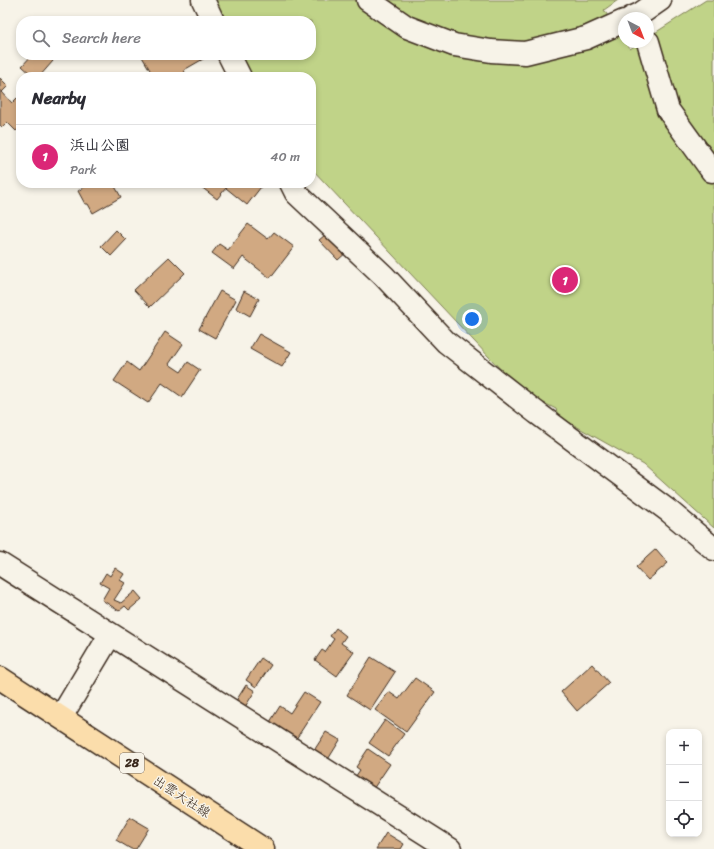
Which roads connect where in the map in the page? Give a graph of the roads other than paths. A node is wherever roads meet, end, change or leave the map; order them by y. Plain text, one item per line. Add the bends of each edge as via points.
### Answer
1 (203, 0) edge
2 (368, 0) edge
3 (660, 0) edge
4 (643, 12) edge
5 (211, 16) edge
6 (618, 25) edge
7 (650, 48) edge
8 (232, 60) edge
9 (238, 72) edge
10 (712, 172) dead end
11 (294, 188) edge
12 (714, 549) edge
13 (0, 564) edge
14 (110, 635) junction
15 (0, 678) edge
16 (61, 717) junction
17 (263, 849) edge
18 (450, 849) edge

1 - 5 street
2 - 6 street via 407,27 454,45 491,51 525,53 586,38
3 - 4 street
7 - 10 street via 668,110
8 - 9 street
11 - 12 street via 384,276 446,342 670,512
13 - 14 street
14 - 16 street
14 - 18 street
15 - 16 main road, 出雲大社線 / 28
16 - 17 main road, 出雲大社線 / 28

